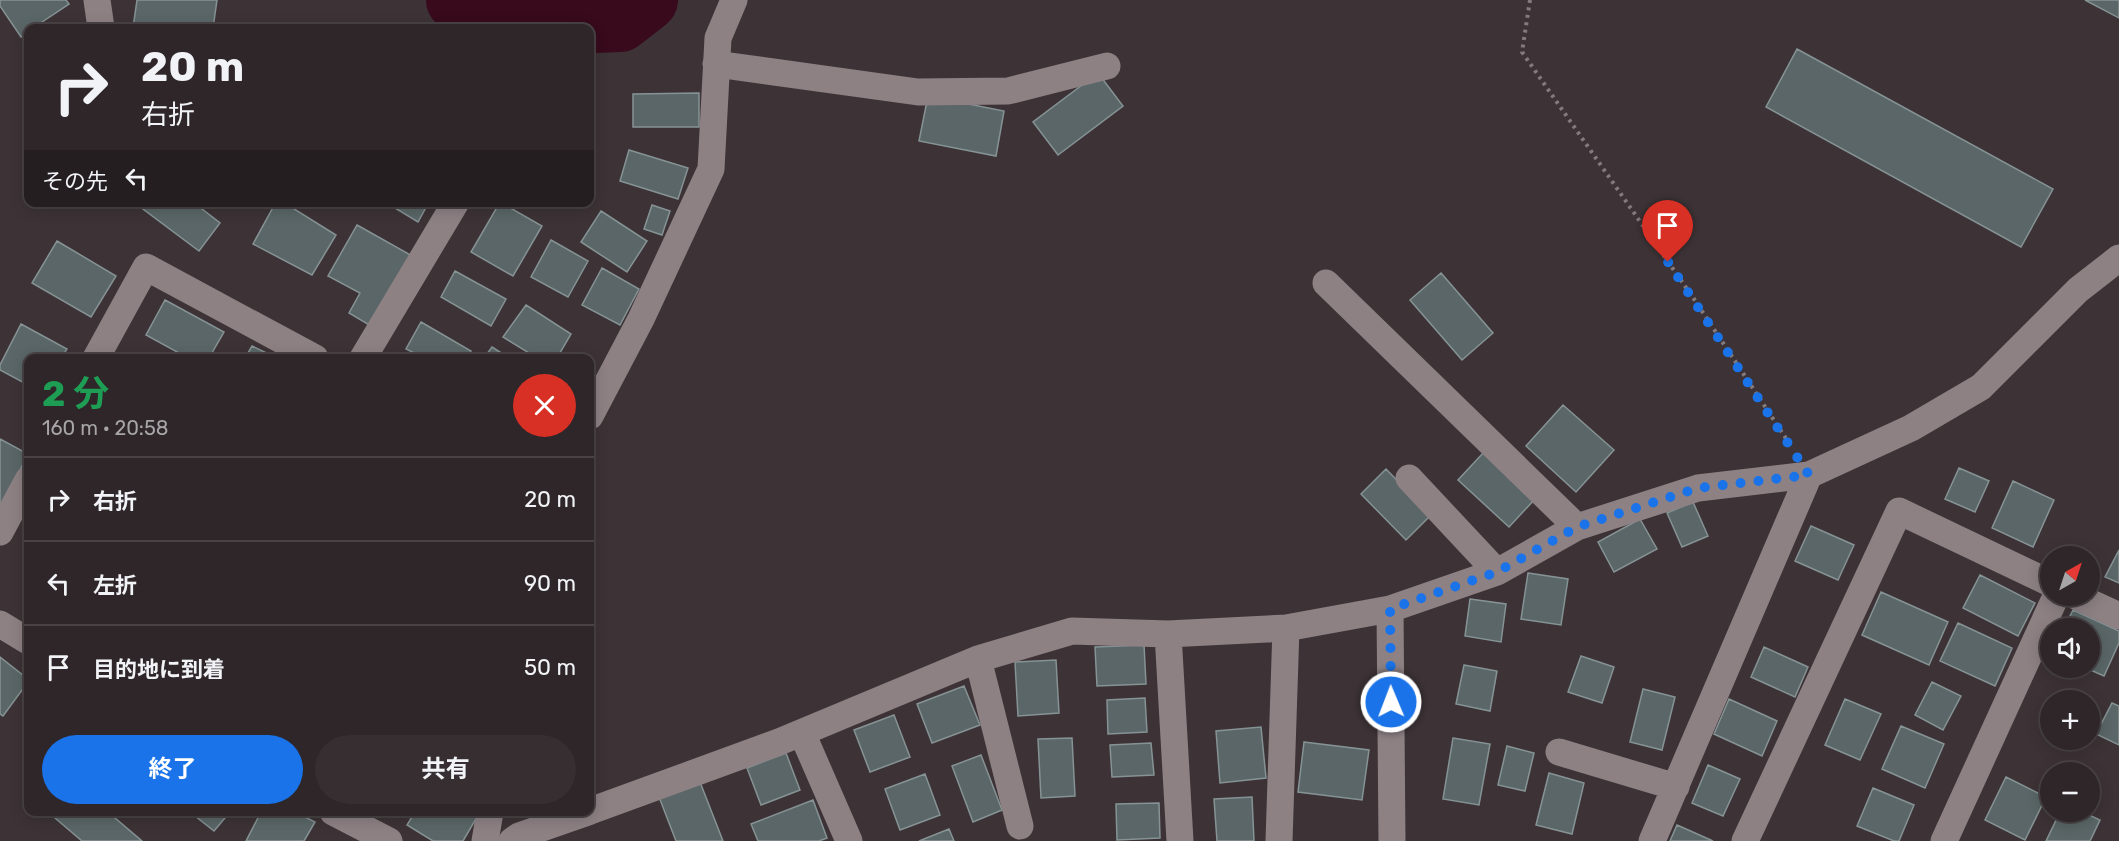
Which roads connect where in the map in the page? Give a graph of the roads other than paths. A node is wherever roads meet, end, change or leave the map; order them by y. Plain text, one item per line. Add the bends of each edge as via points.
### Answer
1 (97, 0) edge
2 (734, 0) edge
3 (100, 24) edge
4 (716, 64) junction
5 (1107, 66) dead end
6 (453, 207) edge
7 (2119, 258) edge
8 (1326, 283) dead end
9 (98, 354) edge
10 (308, 354) edge
11 (365, 354) edge
12 (594, 408) edge
13 (1809, 475) junction
14 (1409, 478) dead end
15 (24, 487) edge
16 (1577, 527) junction
17 (0, 532) edge
18 (1497, 572) junction
19 (2040, 578) edge
20 (2051, 606) edge
21 (2098, 606) edge
22 (1390, 609) junction
23 (2119, 616) edge
24 (0, 624) edge
25 (1286, 628) junction
26 (1168, 634) junction
27 (24, 639) edge
28 (978, 659) junction
29 (802, 732) junction
30 (1559, 752) dead end
31 (1676, 787) junction
32 (594, 809) edge
33 (341, 816) edge
34 (489, 816) edge
35 (577, 816) edge
36 (1020, 826) dead end
37 (518, 840) edge
38 (389, 841) edge
39 (485, 841) edge
40 (849, 841) edge
41 (1180, 841) edge
42 (1279, 841) edge
43 (1392, 841) edge
44 (1652, 841) edge
45 (1745, 841) edge
46 (1944, 841) edge

1 - 3 street
2 - 4 street via 718,38
4 - 5 street via 918,92 1008,91
4 - 12 street via 711,169
6 - 11 street
7 - 13 street via 2078,290 1981,387 1911,428
8 - 16 street
9 - 10 street via 146,267
13 - 16 street via 1698,488
13 - 31 street
14 - 18 street
15 - 17 street
16 - 18 street
18 - 22 street
19 - 45 street via 1899,512
20 - 46 street
21 - 23 street
22 - 25 street
22 - 43 street
24 - 27 street
25 - 26 street
25 - 42 street
26 - 28 street via 1072,631
26 - 41 street
28 - 29 street
28 - 36 street
29 - 32 street
29 - 40 street
30 - 31 street
31 - 44 street
33 - 38 street
34 - 39 street
35 - 37 street

